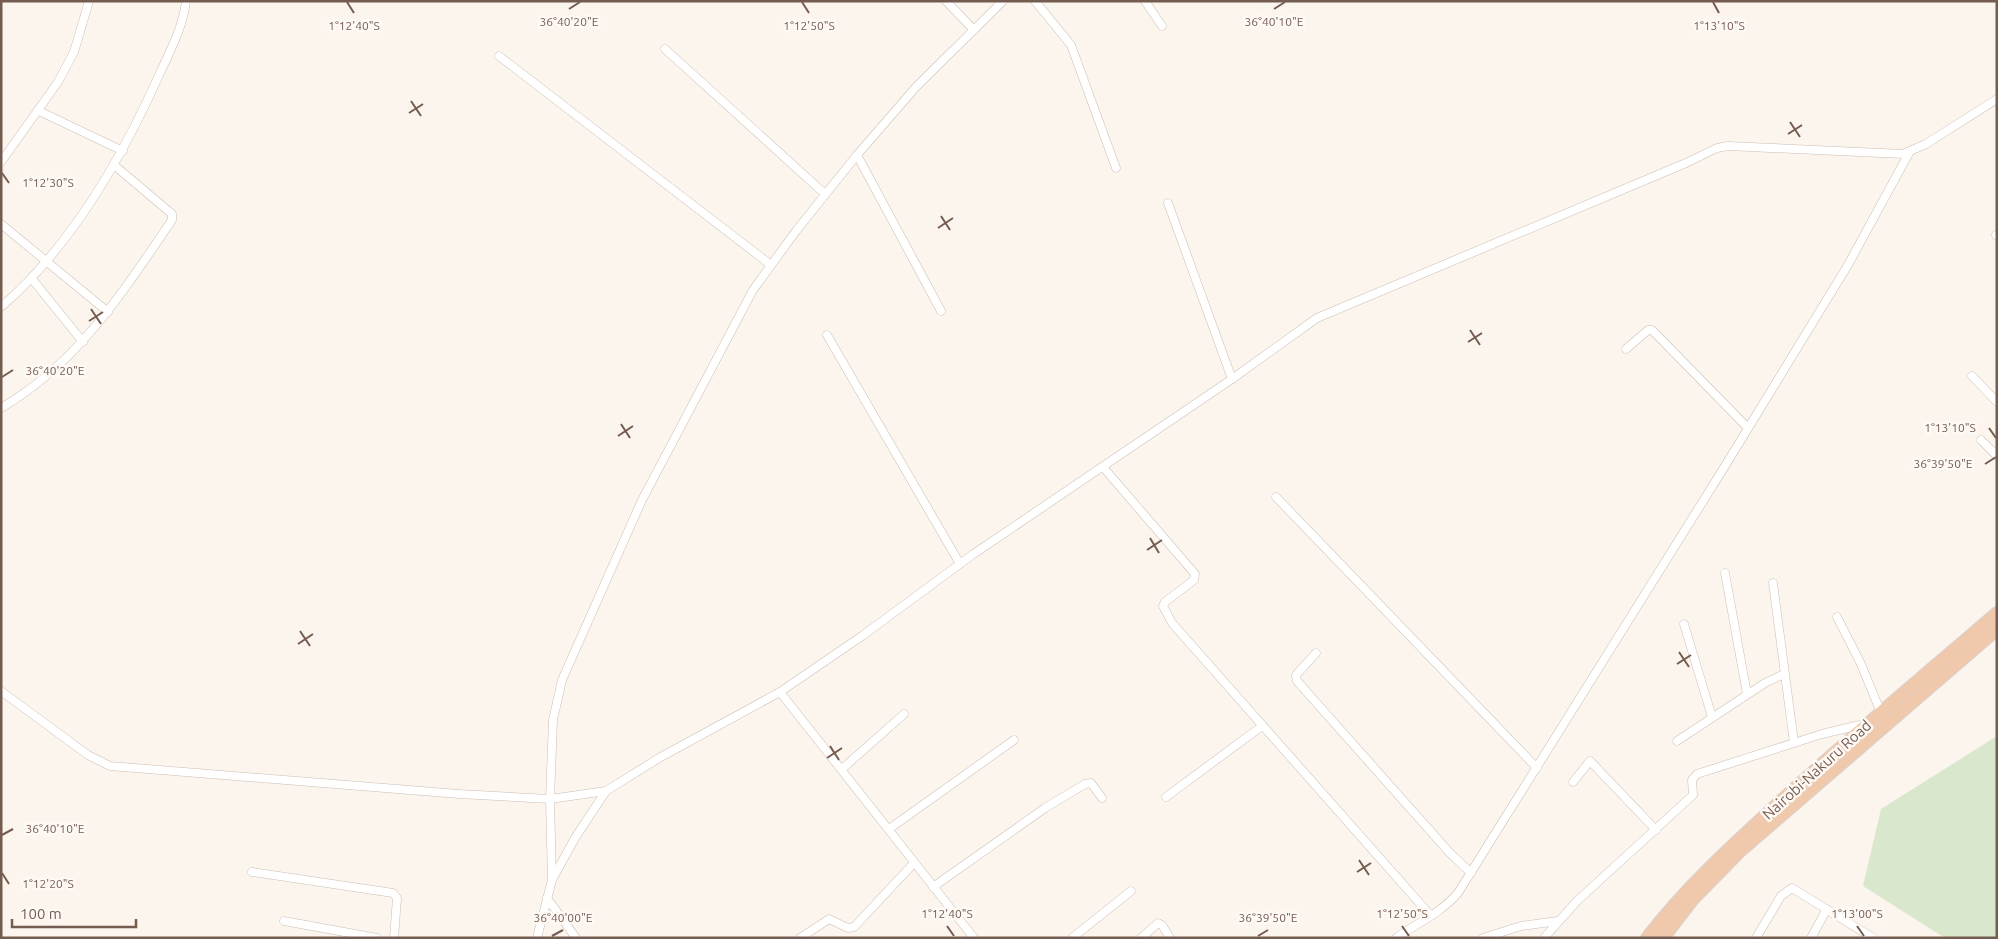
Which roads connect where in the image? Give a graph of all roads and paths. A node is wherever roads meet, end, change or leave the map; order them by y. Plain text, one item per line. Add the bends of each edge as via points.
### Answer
1 (89, 1) edge
2 (186, 1) edge
3 (946, 1) edge
4 (1002, 1) edge
5 (1035, 1) edge
6 (1145, 1) edge
7 (1162, 26) dead end
8 (974, 30) junction
9 (664, 49) dead end
10 (499, 56) dead end
11 (1997, 99) edge
12 (39, 111) junction
13 (123, 151) junction
14 (1909, 153) junction
15 (857, 155) junction
16 (1, 162) edge
17 (114, 165) junction
18 (1116, 168) dead end
19 (825, 194) junction
20 (1168, 203) dead end
21 (1, 224) edge
22 (48, 261) junction
23 (772, 265) junction
24 (32, 279) junction
25 (1, 308) edge
26 (941, 311) dead end
27 (108, 312) junction
28 (827, 336) dead end
29 (83, 342) junction
30 (1626, 349) dead end
31 (1972, 376) dead end
32 (1232, 379) junction
33 (1997, 402) edge
34 (1, 408) edge
35 (1748, 428) junction
36 (1982, 440) dead end
37 (1997, 456) edge
38 (1103, 467) junction
39 (1276, 497) dead end
40 (960, 564) junction
41 (1725, 573) dead end
42 (1773, 583) dead end
43 (1997, 613) edge
44 (1837, 617) dead end
45 (1684, 624) dead end
46 (1997, 629) edge
47 (1316, 653) dead end
48 (1784, 674) junction
49 (1, 691) edge
50 (780, 692) junction
51 (1747, 694) junction
52 (1881, 713) junction
53 (904, 714) dead end
54 (1712, 717) junction
55 (1869, 723) junction
56 (1262, 726) junction
57 (1014, 740) dead end
58 (1677, 741) dead end
59 (1794, 743) junction
60 (1537, 768) junction
61 (842, 769) junction
62 (1573, 782) dead end
63 (606, 792) junction
64 (1166, 797) dead end
65 (1102, 798) dead end
66 (550, 799) junction
67 (889, 829) junction
68 (1656, 830) junction
69 (914, 863) junction
70 (252, 872) dead end
71 (1471, 873) junction
72 (552, 880) junction
73 (933, 888) junction
74 (1131, 891) dead end
75 (547, 898) junction
76 (1827, 909) junction
77 (1432, 916) junction
78 (1558, 920) junction
79 (284, 921) dead end
80 (377, 938) edge
81 (394, 938) edge
82 (537, 938) edge
83 (576, 938) edge
84 (800, 938) edge
85 (974, 938) edge
86 (1072, 938) edge
87 (1141, 938) edge
88 (1170, 938) edge
89 (1396, 938) edge
90 (1483, 938) edge
91 (1544, 938) edge
92 (1647, 938) edge
93 (1663, 938) edge
94 (1756, 938) edge
95 (1811, 938) edge
96 (1873, 938) edge

1 - 12 street via 74,52
2 - 13 street via 181,26
3 - 8 street
4 - 8 street
5 - 18 street via 1071,45
6 - 7 street
8 - 15 street via 916,87
9 - 19 street
10 - 23 street
11 - 14 street
12 - 13 street
12 - 16 street
13 - 17 street
14 - 32 street via 1717,148 1326,314
14 - 35 street via 1848,265
15 - 19 street
15 - 26 street
17 - 22 street
17 - 27 street via 173,217
19 - 23 street
20 - 32 street
21 - 22 street
22 - 24 street
22 - 27 street
23 - 66 street via 753,290 642,500 562,680 554,720
24 - 25 street
24 - 29 street
27 - 29 street
28 - 40 street
29 - 34 street via 38,383
30 - 35 street via 1652,330
31 - 33 street
32 - 38 street
35 - 60 street
36 - 37 street
38 - 40 street
38 - 56 street via 1195,574 1194,580 1165,602 1164,610
39 - 60 street
40 - 50 street
41 - 51 street
42 - 48 street
43 - 52 highway, Nairobi-Nakuru Road
44 - 52 street via 1862,664
45 - 54 street
46 - 93 highway via 1739,852 1693,899
47 - 71 street via 1300,669 1297,680
48 - 51 street
48 - 59 street
49 - 66 street via 88,755 110,766
50 - 61 street
50 - 63 street via 659,758
51 - 54 street
52 - 55 highway, Nairobi-Nakuru Road
53 - 61 street
54 - 58 street
55 - 59 street
55 - 92 highway, Nairobi-Nakuru Road via 1705,870
56 - 64 street
56 - 77 street
57 - 67 street
59 - 68 street via 1697,774 1692,780 1693,795
60 - 71 street
61 - 67 street
62 - 68 street via 1590,761
63 - 66 street
63 - 72 street
65 - 73 street via 1094,786 1085,784 1044,808
66 - 72 street
67 - 69 street
68 - 78 street
69 - 73 street
69 - 84 street via 854,927 848,928 829,919
70 - 81 street via 394,893
71 - 77 street via 1450,902
72 - 75 street
73 - 85 street
74 - 86 street
75 - 82 street
75 - 83 street
76 - 94 street via 1798,890 1789,889 1781,896
76 - 95 street
76 - 96 street
77 - 89 street
78 - 90 street via 1522,926
78 - 91 street
79 - 80 street
87 - 88 street via 1158,923

